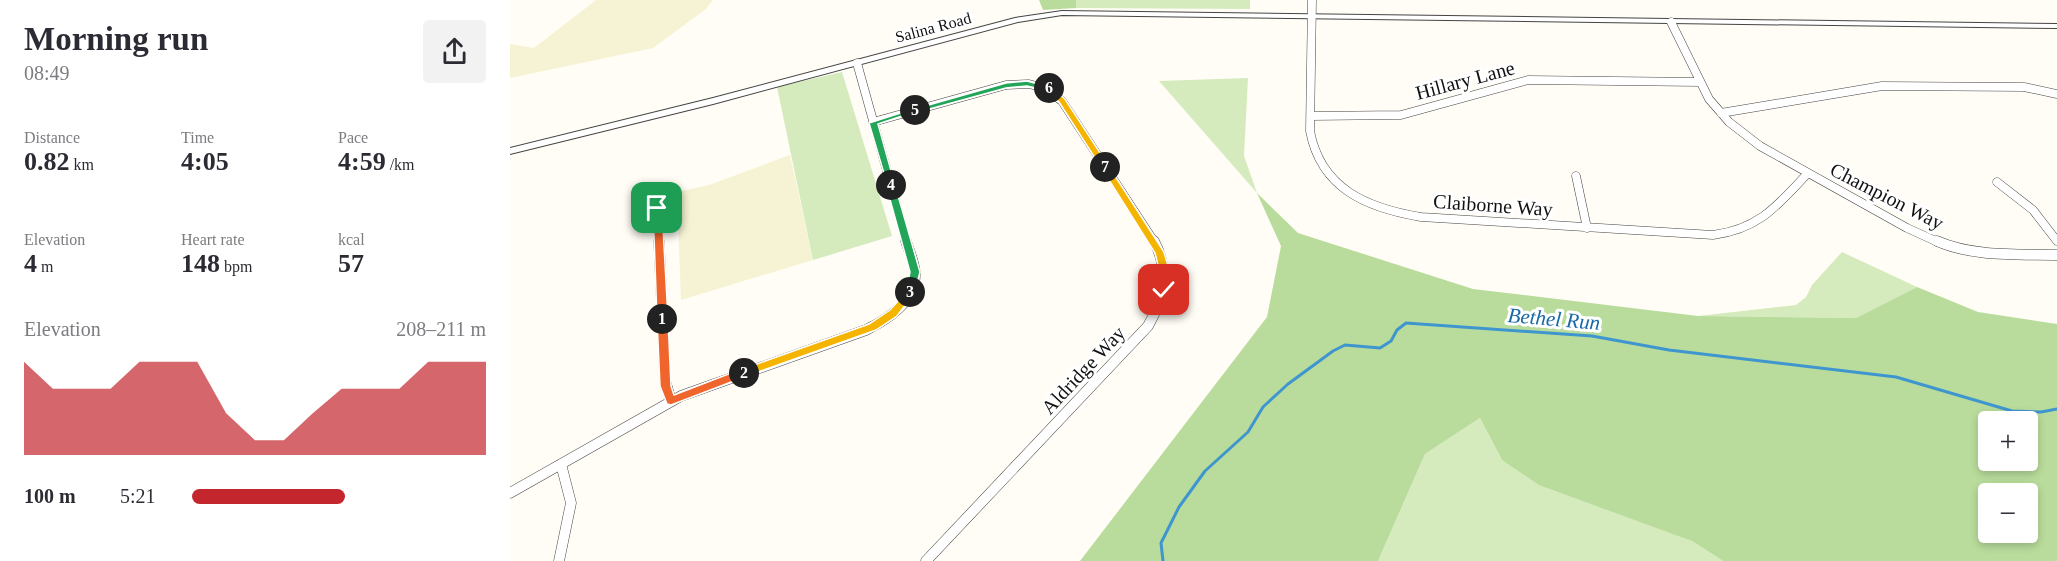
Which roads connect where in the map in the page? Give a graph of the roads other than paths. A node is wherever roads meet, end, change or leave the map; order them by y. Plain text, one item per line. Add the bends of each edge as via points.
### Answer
1 (1312, 0) edge
2 (1312, 16) junction
3 (1671, 22) junction
4 (2057, 26) edge
5 (856, 63) junction
6 (1700, 82) junction
7 (2057, 94) edge
8 (1721, 113) junction
9 (1311, 116) junction
10 (873, 123) junction
11 (510, 151) edge
12 (1807, 174) junction
13 (1576, 176) dead end
14 (1997, 182) dead end
15 (640, 195) dead end
16 (1587, 228) junction
17 (2057, 241) edge
18 (2057, 255) edge
19 (671, 401) junction
20 (561, 464) junction
21 (510, 492) edge
22 (559, 561) edge
23 (926, 561) edge

1 - 2 street, Claiborne Way
2 - 3 street, Salina Road
2 - 5 street, Salina Road via 1051,14
2 - 9 street, Claiborne Way
3 - 4 street, Salina Road
3 - 6 street, Champion Way
5 - 10 street
5 - 11 street, Salina Road
6 - 8 street, Champion Way
6 - 9 street, Hillary Lane via 1528,80 1401,115
7 - 8 street via 2024,87 1882,86
8 - 12 street, Champion Way via 1749,139
9 - 16 street, Claiborne Way via 1313,148 1325,171 1340,186 1375,206 1421,218
10 - 19 street via 915,272 913,287 903,303 866,330
10 - 23 street, Aldridge Way via 1006,85 1049,89 1062,101 1155,243 1165,273 1157,312 1140,337
12 - 16 street, Claiborne Way via 1761,220 1736,232 1707,236
12 - 18 street, Champion Way via 1946,245 1998,254
13 - 16 street
14 - 17 street via 2033,210
15 - 19 street via 658,211 665,380
19 - 20 street
20 - 21 street
20 - 22 street via 571,503

